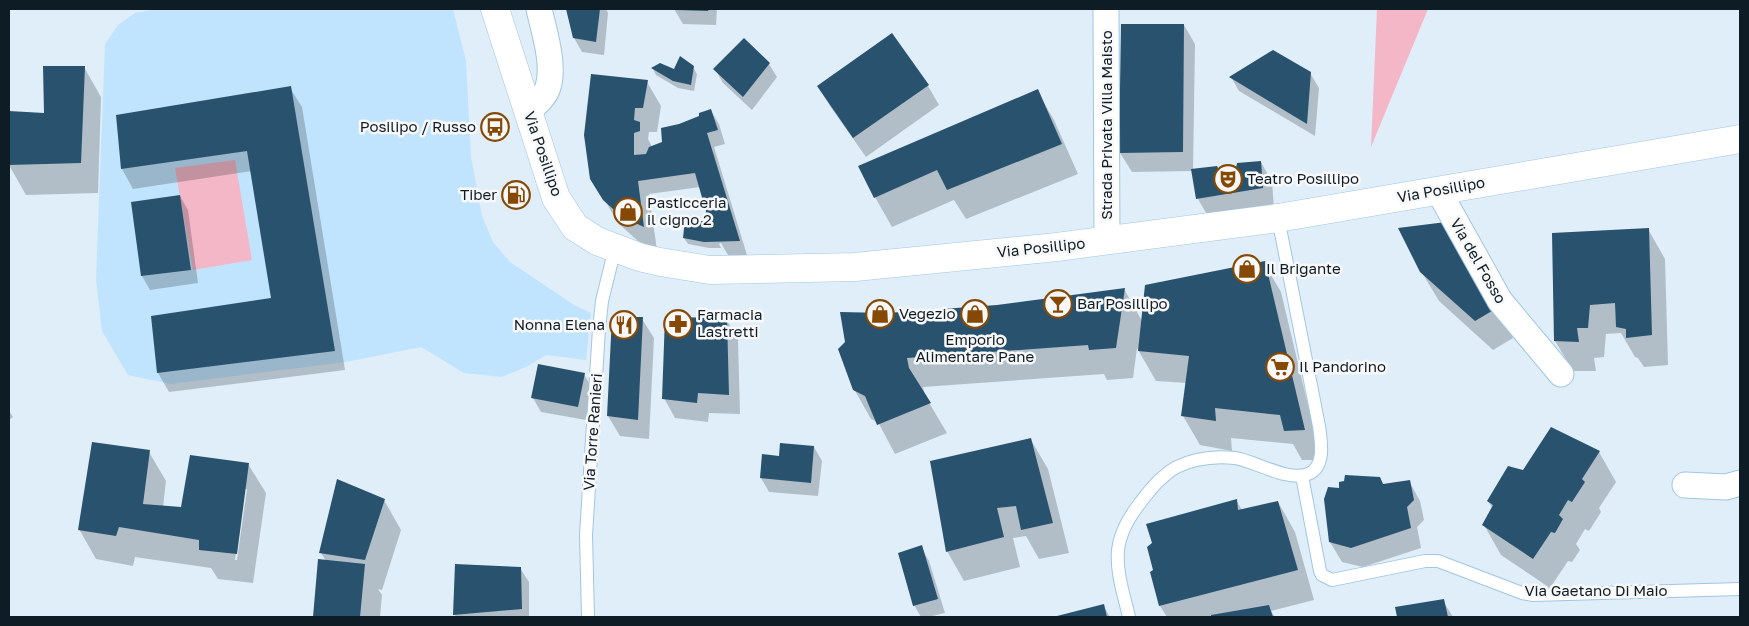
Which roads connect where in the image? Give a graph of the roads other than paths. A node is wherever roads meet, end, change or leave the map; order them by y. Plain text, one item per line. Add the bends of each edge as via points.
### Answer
1 (495, 9) edge
2 (539, 9) edge
3 (1106, 9) edge
4 (528, 111) junction
5 (1740, 139) edge
6 (1438, 190) junction
7 (1278, 218) junction
8 (1107, 240) junction
9 (615, 248) junction
10 (1561, 374) dead end
11 (1302, 476) junction
12 (1740, 483) edge
13 (1685, 485) dead end
14 (1740, 589) edge
15 (588, 617) edge
16 (1129, 617) edge

1 - 4 street, Via Posillipo
2 - 4 street via 550,74 548,88
3 - 8 street, Strada Privata Villa Maisto
4 - 9 street, Via Posillipo via 556,198 575,227
5 - 6 street, Via Posillipo
6 - 7 street, Via Posillipo
6 - 10 street, Via del Fosso via 1500,301
7 - 8 street, Via Posillipo
7 - 11 lane via 1322,450 1316,468
8 - 9 street, Via Posillipo via 855,267 710,270 660,262
9 - 15 lane, Via Torre Ranieri via 599,329 586,535
11 - 14 lane, Via Gaetano Di Maio via 1320,570 1322,575 1332,580 1438,561 1533,595
11 - 16 lane via 1223,457 1188,463 1164,475 1132,514 1120,535 1119,574
12 - 13 street via 1726,487

